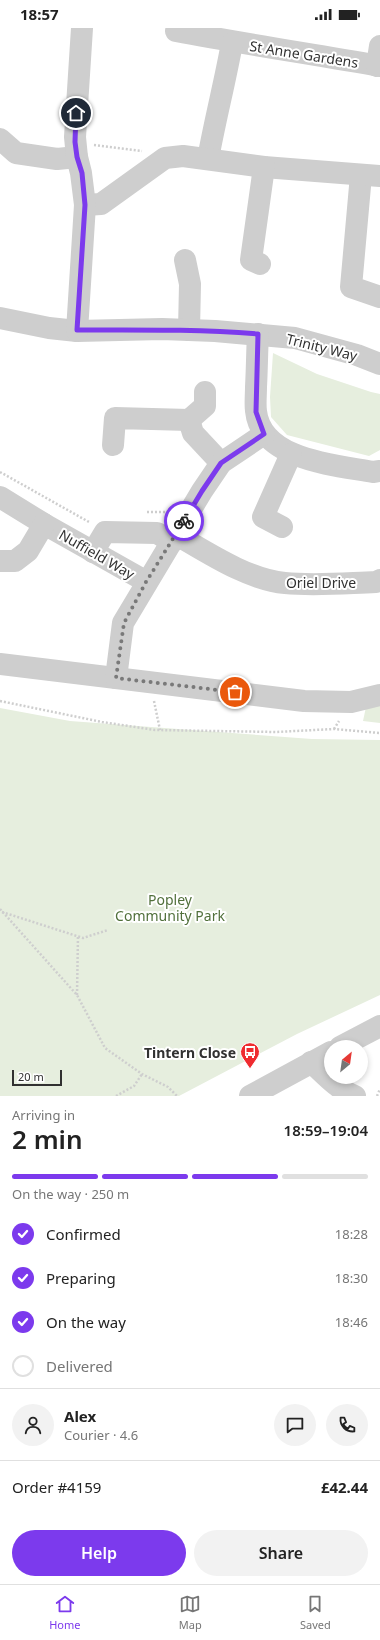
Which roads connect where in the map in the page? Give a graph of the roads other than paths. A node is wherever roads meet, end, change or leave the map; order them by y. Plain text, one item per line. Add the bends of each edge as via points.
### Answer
1 (82, 28) edge
2 (176, 31) dead end
3 (232, 43) junction
4 (379, 59) edge
5 (0, 139) edge
6 (76, 150) junction
7 (208, 159) junction
8 (264, 167) junction
9 (370, 175) edge
10 (85, 205) junction
11 (185, 260) dead end
12 (260, 264) dead end
13 (380, 296) edge
14 (0, 318) edge
15 (77, 330) junction
16 (189, 330) junction
17 (258, 334) junction
18 (380, 364) edge
19 (205, 392) dead end
20 (188, 420) junction
21 (264, 434) junction
22 (113, 445) dead end
23 (291, 454) junction
24 (221, 463) junction
25 (380, 471) edge
26 (0, 497) edge
27 (44, 524) junction
28 (282, 527) dead end
29 (178, 533) junction
30 (93, 552) junction
31 (0, 561) edge
32 (380, 580) edge
33 (146, 582) junction
34 (0, 664) edge
35 (116, 678) junction
36 (380, 695) edge
37 (380, 1026) edge
38 (353, 1040) edge
39 (324, 1056) edge
40 (311, 1062) junction
41 (250, 1096) edge
42 (355, 1096) edge

1 - 6 street
2 - 3 street, St Anne Gardens
3 - 4 street, St Anne Gardens via 328,56
3 - 7 street, St Anne Gardens
5 - 6 street via 16,154 57,159
6 - 10 street via 82,173
7 - 8 street
7 - 10 street via 183,156 165,158 101,204
8 - 9 street
8 - 12 street via 251,260
9 - 13 street via 356,227 351,287
10 - 15 street
11 - 16 street via 190,284
14 - 15 street, Trinity Way via 49,328
15 - 16 street, Trinity Way
16 - 17 street, Trinity Way
17 - 18 street, Trinity Way via 295,338 343,350
17 - 21 street via 256,412
19 - 20 street via 205,406
20 - 22 street via 115,418
20 - 24 street via 193,433
21 - 23 street via 274,444
21 - 24 street
23 - 25 street via 325,463
23 - 28 street via 263,517
24 - 29 street, Nuffield Way
26 - 27 street, Nuffield Way
27 - 30 street, Nuffield Way
27 - 31 street via 28,551 16,561
29 - 30 street, Oriel Drive via 105,532
29 - 32 street, Oriel Drive via 226,563 262,578 284,583 334,584
29 - 33 street, Nuffield Way
30 - 33 street, Nuffield Way
33 - 35 street via 124,623
34 - 35 street
35 - 36 street via 304,701 351,702
37 - 38 street
39 - 40 street
40 - 41 street
40 - 42 street via 335,1084

